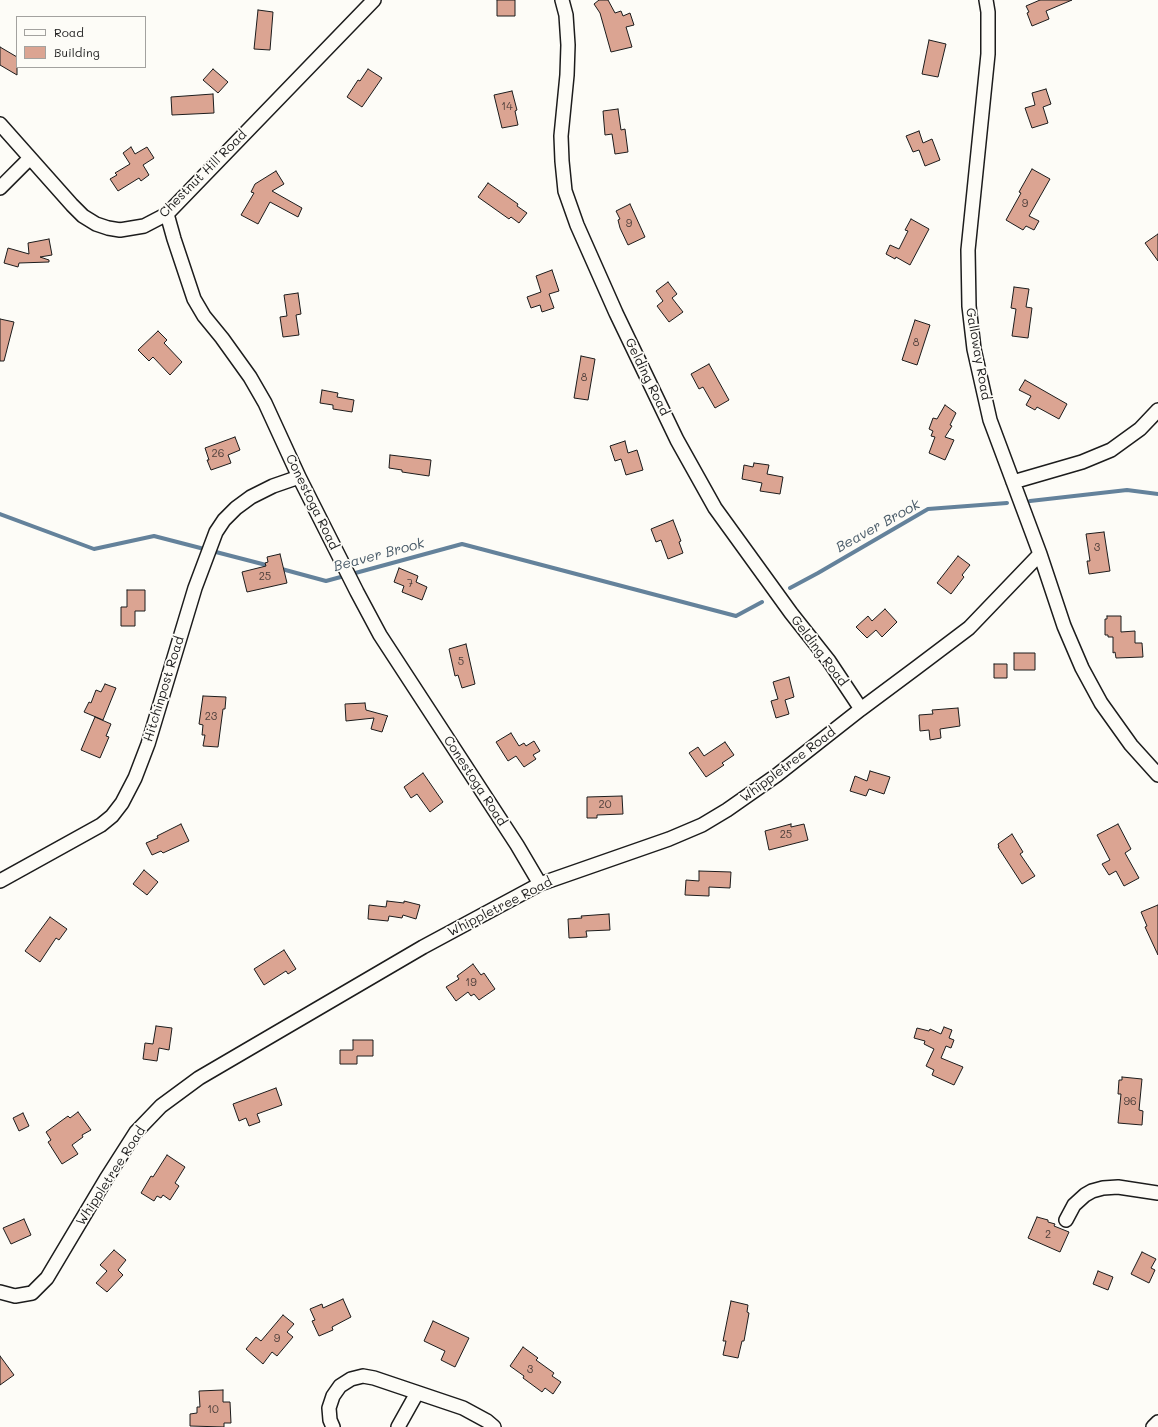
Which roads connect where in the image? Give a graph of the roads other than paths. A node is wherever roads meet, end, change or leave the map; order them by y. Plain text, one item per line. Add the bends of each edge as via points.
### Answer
1 (374, 0) edge
2 (562, 0) edge
3 (986, 0) edge
4 (0, 124) edge
5 (30, 158) junction
6 (0, 188) edge
7 (167, 214) junction
8 (1158, 410) edge
9 (298, 477) junction
10 (1013, 482) junction
11 (1040, 554) junction
12 (861, 709) junction
13 (1158, 775) edge
14 (0, 881) edge
15 (540, 884) junction
16 (1158, 1193) edge
17 (1066, 1220) dead end
18 (0, 1292) edge
19 (417, 1393) junction
20 (1158, 1422) edge
21 (333, 1427) edge
22 (398, 1427) edge
23 (494, 1427) edge
24 (1153, 1427) edge

1 - 7 street, Chestnut Hill Road
2 - 12 street, Gelding Road via 568,45 561,136 562,161 565,191 577,225 677,440 715,508 829,661
3 - 10 street, Galloway Road via 988,54 968,250 969,306 974,349 990,420
4 - 5 street, Chestnut Hill Road
5 - 6 street
5 - 7 street, Chestnut Hill Road via 83,216 96,224 120,230 132,229
7 - 9 street, Conestoga Road via 194,299 250,377 265,403
8 - 10 street via 1140,429 1111,450 1082,462
9 - 14 street, Hitchinpost Road via 251,497 236,508 216,532 195,588 148,744 122,803 100,826
9 - 15 street, Conestoga Road via 380,635
10 - 11 street, Galloway Road
11 - 12 street, Whippletree Road via 969,628
11 - 13 street, Galloway Road via 1064,626 1082,668 1101,702 1127,739
12 - 15 street, Whippletree Road via 777,775 702,825
15 - 18 street, Whippletree Road via 423,947 199,1078 161,1106 136,1132 47,1278 32,1293 15,1296
16 - 17 street via 1118,1187 1092,1191 1078,1200
19 - 21 street via 374,1378 363,1376 351,1379 340,1386 333,1396 329,1408
19 - 22 street
19 - 23 street via 463,1408
20 - 24 street

